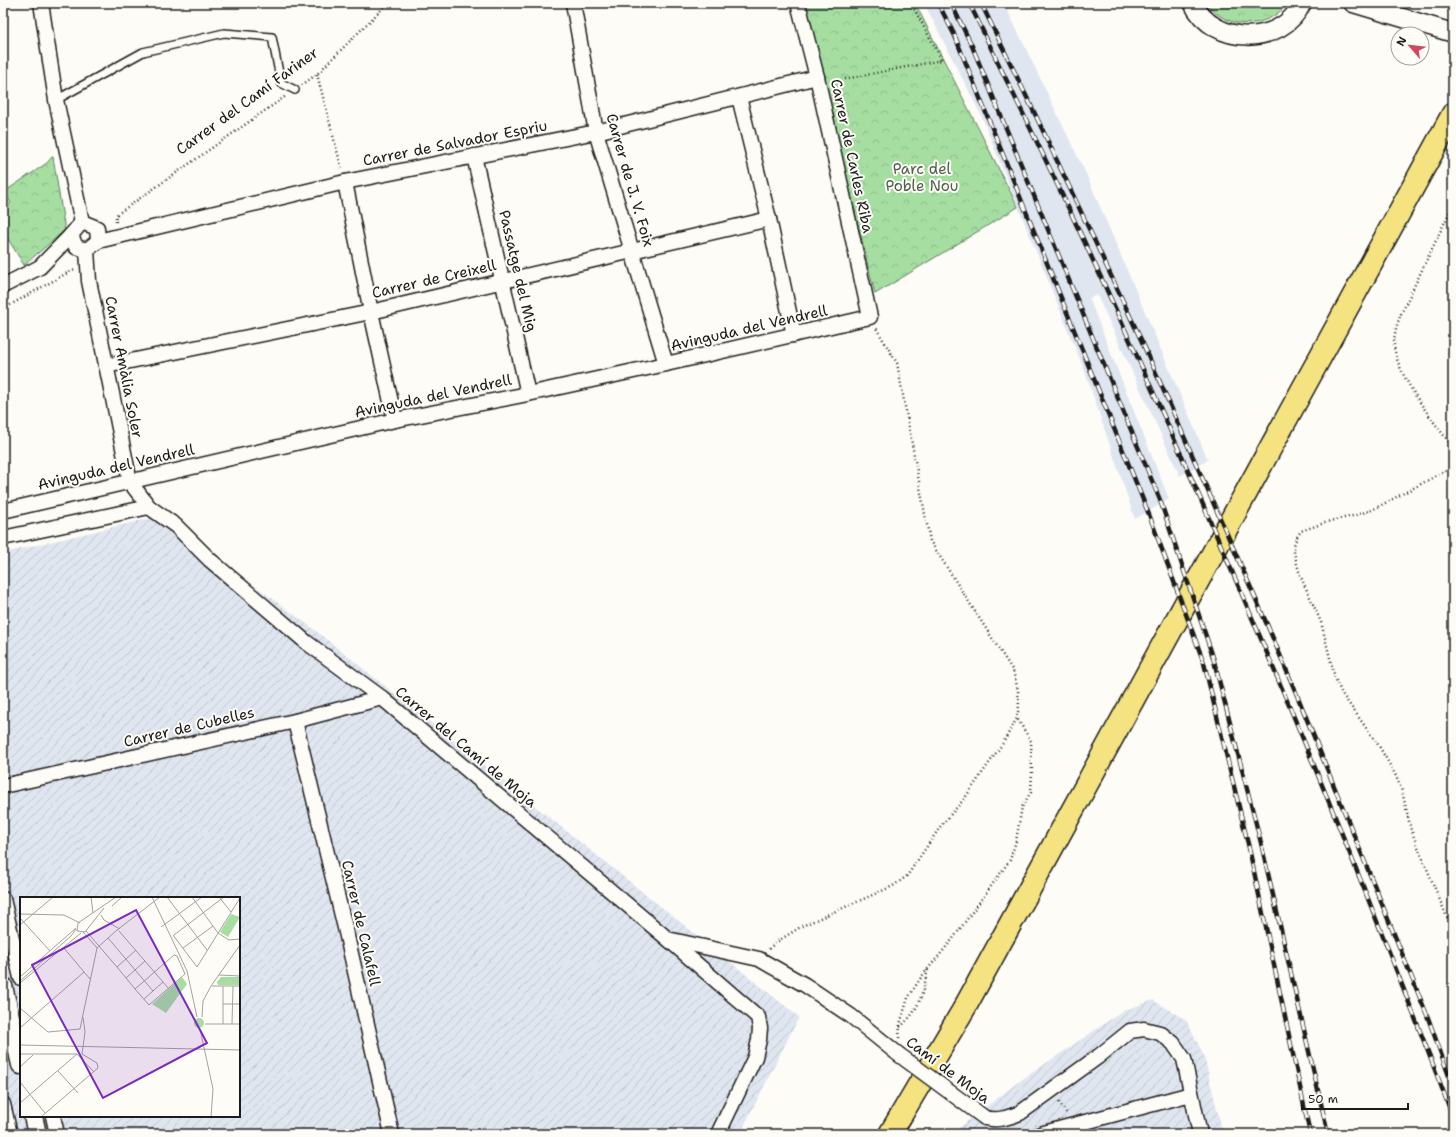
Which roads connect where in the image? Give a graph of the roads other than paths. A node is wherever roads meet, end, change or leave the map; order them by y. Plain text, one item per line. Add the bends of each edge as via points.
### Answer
1 (41, 3) edge
2 (573, 3) edge
3 (798, 3) edge
4 (1193, 3) edge
5 (1302, 3) edge
6 (1353, 3) edge
7 (1453, 33) edge
8 (817, 77) junction
9 (296, 90) road end
10 (739, 97) junction
11 (56, 100) junction
12 (1453, 114) edge
13 (596, 132) junction
14 (474, 156) junction
15 (345, 182) junction
16 (769, 219) junction
17 (82, 222) junction
18 (70, 235) junction
19 (98, 241) junction
20 (87, 250) junction
21 (632, 250) junction
22 (502, 281) junction
23 (3, 286) edge
24 (371, 312) junction
25 (870, 317) joint
26 (794, 335) junction
27 (666, 364) junction
28 (106, 366) junction
29 (528, 394) junction
30 (395, 420) junction
31 (130, 482) junction
32 (149, 507) junction
33 (3, 511) edge
34 (3, 538) edge
35 (382, 698) junction
36 (295, 721) junction
37 (3, 786) edge
38 (3, 899) edge
39 (669, 940) junction
40 (20, 974) edge
41 (3, 986) edge
42 (20, 1061) edge
43 (1190, 1094) junction
44 (3, 1104) edge
45 (33, 1117) edge
46 (53, 1117) edge
47 (10, 1134) edge
48 (37, 1134) edge
49 (57, 1134) edge
50 (392, 1134) edge
51 (718, 1134) edge
52 (890, 1134) edge
53 (1040, 1134) edge
54 (1200, 1134) edge

1 - 11 street
2 - 13 street, Carrer de J. V. Foix
3 - 8 street, Carrer de Carles Riba
4 - 5 street via 1207,21 1225,32 1245,37 1266,34 1285,24
6 - 7 street
8 - 10 street, Carrer de Salvador Espriu
8 - 25 street, Carrer de Carles Riba
9 - 11 lane via 281,83 272,38 224,33 143,52
10 - 13 street, Carrer de Salvador Espriu
10 - 16 street
11 - 17 street
12 - 52 highway via 965,1007
13 - 14 street, Carrer de Salvador Espriu
13 - 21 street, Carrer de J. V. Foix
14 - 15 street, Carrer de Salvador Espriu
14 - 22 street, Passatge del Mig
15 - 19 street, Carrer de Salvador Espriu
15 - 24 street
16 - 21 street, Carrer de Creixell
16 - 26 street
17 - 18 street
17 - 19 street via 97,228
18 - 20 street via 76,247
18 - 23 street via 40,267
19 - 20 street
20 - 28 street, Carrer Amàlia Soler via 89,281
21 - 22 street, Carrer de Creixell
21 - 27 street, Carrer de J. V. Foix
22 - 24 street, Carrer de Creixell
22 - 29 street, Passatge del Mig
24 - 28 street, Carrer de Creixell
24 - 30 street
25 - 26 street, Avinguda del Vendrell
26 - 27 street, Avinguda del Vendrell
27 - 29 street, Avinguda del Vendrell
28 - 31 street, Carrer Amàlia Soler
29 - 30 street, Avinguda del Vendrell
30 - 31 street, Avinguda del Vendrell
31 - 32 street, Carrer Amàlia Soler
31 - 33 street, Avinguda del Vendrell
32 - 34 street
32 - 35 street, Carrer del Camí de Moja via 176,526 210,560 306,642
35 - 36 street, Carrer de Cubelles
35 - 39 street, Carrer del Camí de Moja
36 - 37 street, Carrer de Cubelles
36 - 50 street, Carrer de Calafell
38 - 40 street
39 - 43 street, Camí de Moja, bridge via 759,959 806,985 985,1118 996,1120 1020,1113 1130,1031 1144,1029 1160,1033 1173,1043 1184,1059
39 - 51 street, Carrer del Camí de Moja via 758,1017 759,1040 754,1057
41 - 42 street
43 - 53 street
43 - 54 street, Camí de Moja
44 - 47 street
45 - 48 street
46 - 49 street

